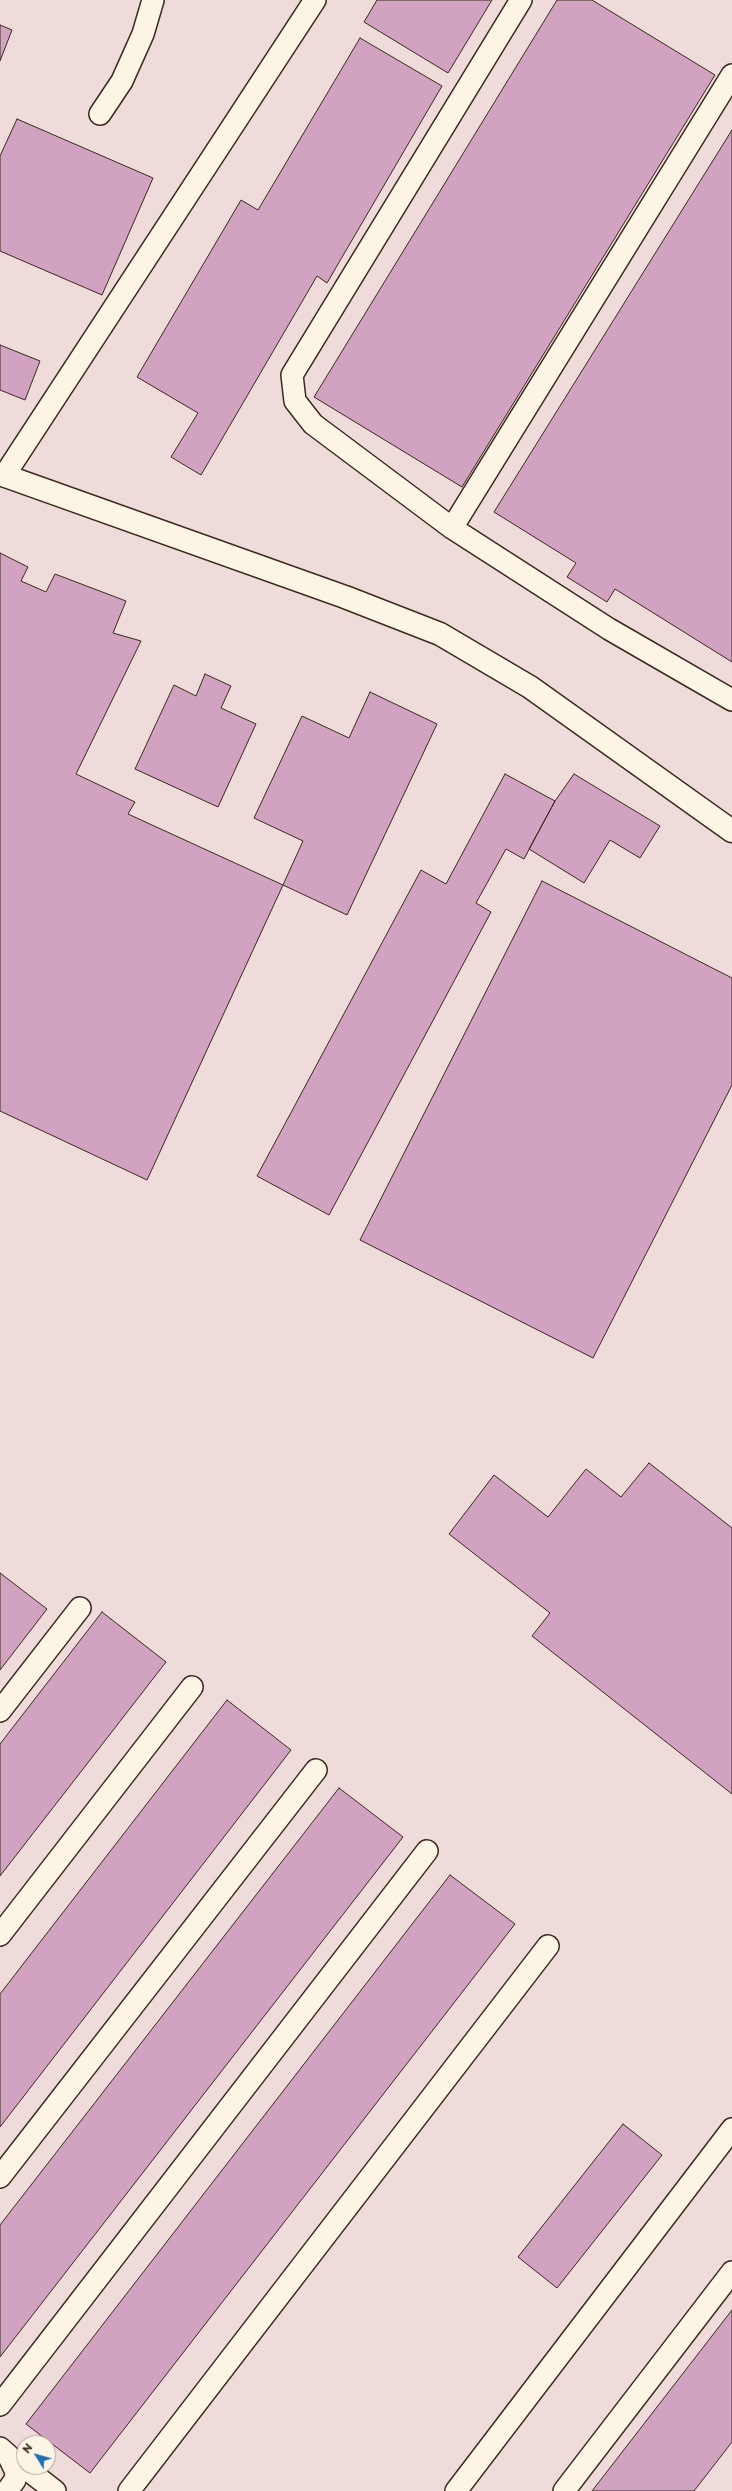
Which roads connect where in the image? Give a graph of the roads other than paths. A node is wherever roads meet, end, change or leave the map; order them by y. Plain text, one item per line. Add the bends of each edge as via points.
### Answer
1 (153, 0) edge
2 (315, 0) edge
3 (521, 0) edge
4 (732, 75) edge
5 (100, 114) dead end
6 (2, 475) edge
7 (452, 528) junction
8 (732, 700) edge
9 (732, 831) edge
10 (80, 1608) dead end
11 (192, 1687) dead end
12 (0, 1711) edge
13 (316, 1770) dead end
14 (427, 1852) dead end
15 (0, 1935) edge
16 (548, 1946) dead end
17 (732, 2129) edge
18 (0, 2177) edge
19 (732, 2272) edge
20 (0, 2405) edge
21 (14, 2459) edge
22 (7, 2491) edge
23 (55, 2491) edge
24 (129, 2491) edge
25 (456, 2491) edge
26 (564, 2491) edge

1 - 5 lane via 143,34 122,81
2 - 6 lane
3 - 7 lane via 292,375 295,401 313,424
4 - 7 lane
6 - 9 street via 440,634 530,687
7 - 8 lane via 608,629
10 - 12 lane
11 - 15 lane
13 - 18 lane
14 - 20 lane
16 - 24 lane
17 - 25 lane
19 - 26 lane
21 - 22 lane via 15,2480
21 - 23 lane

